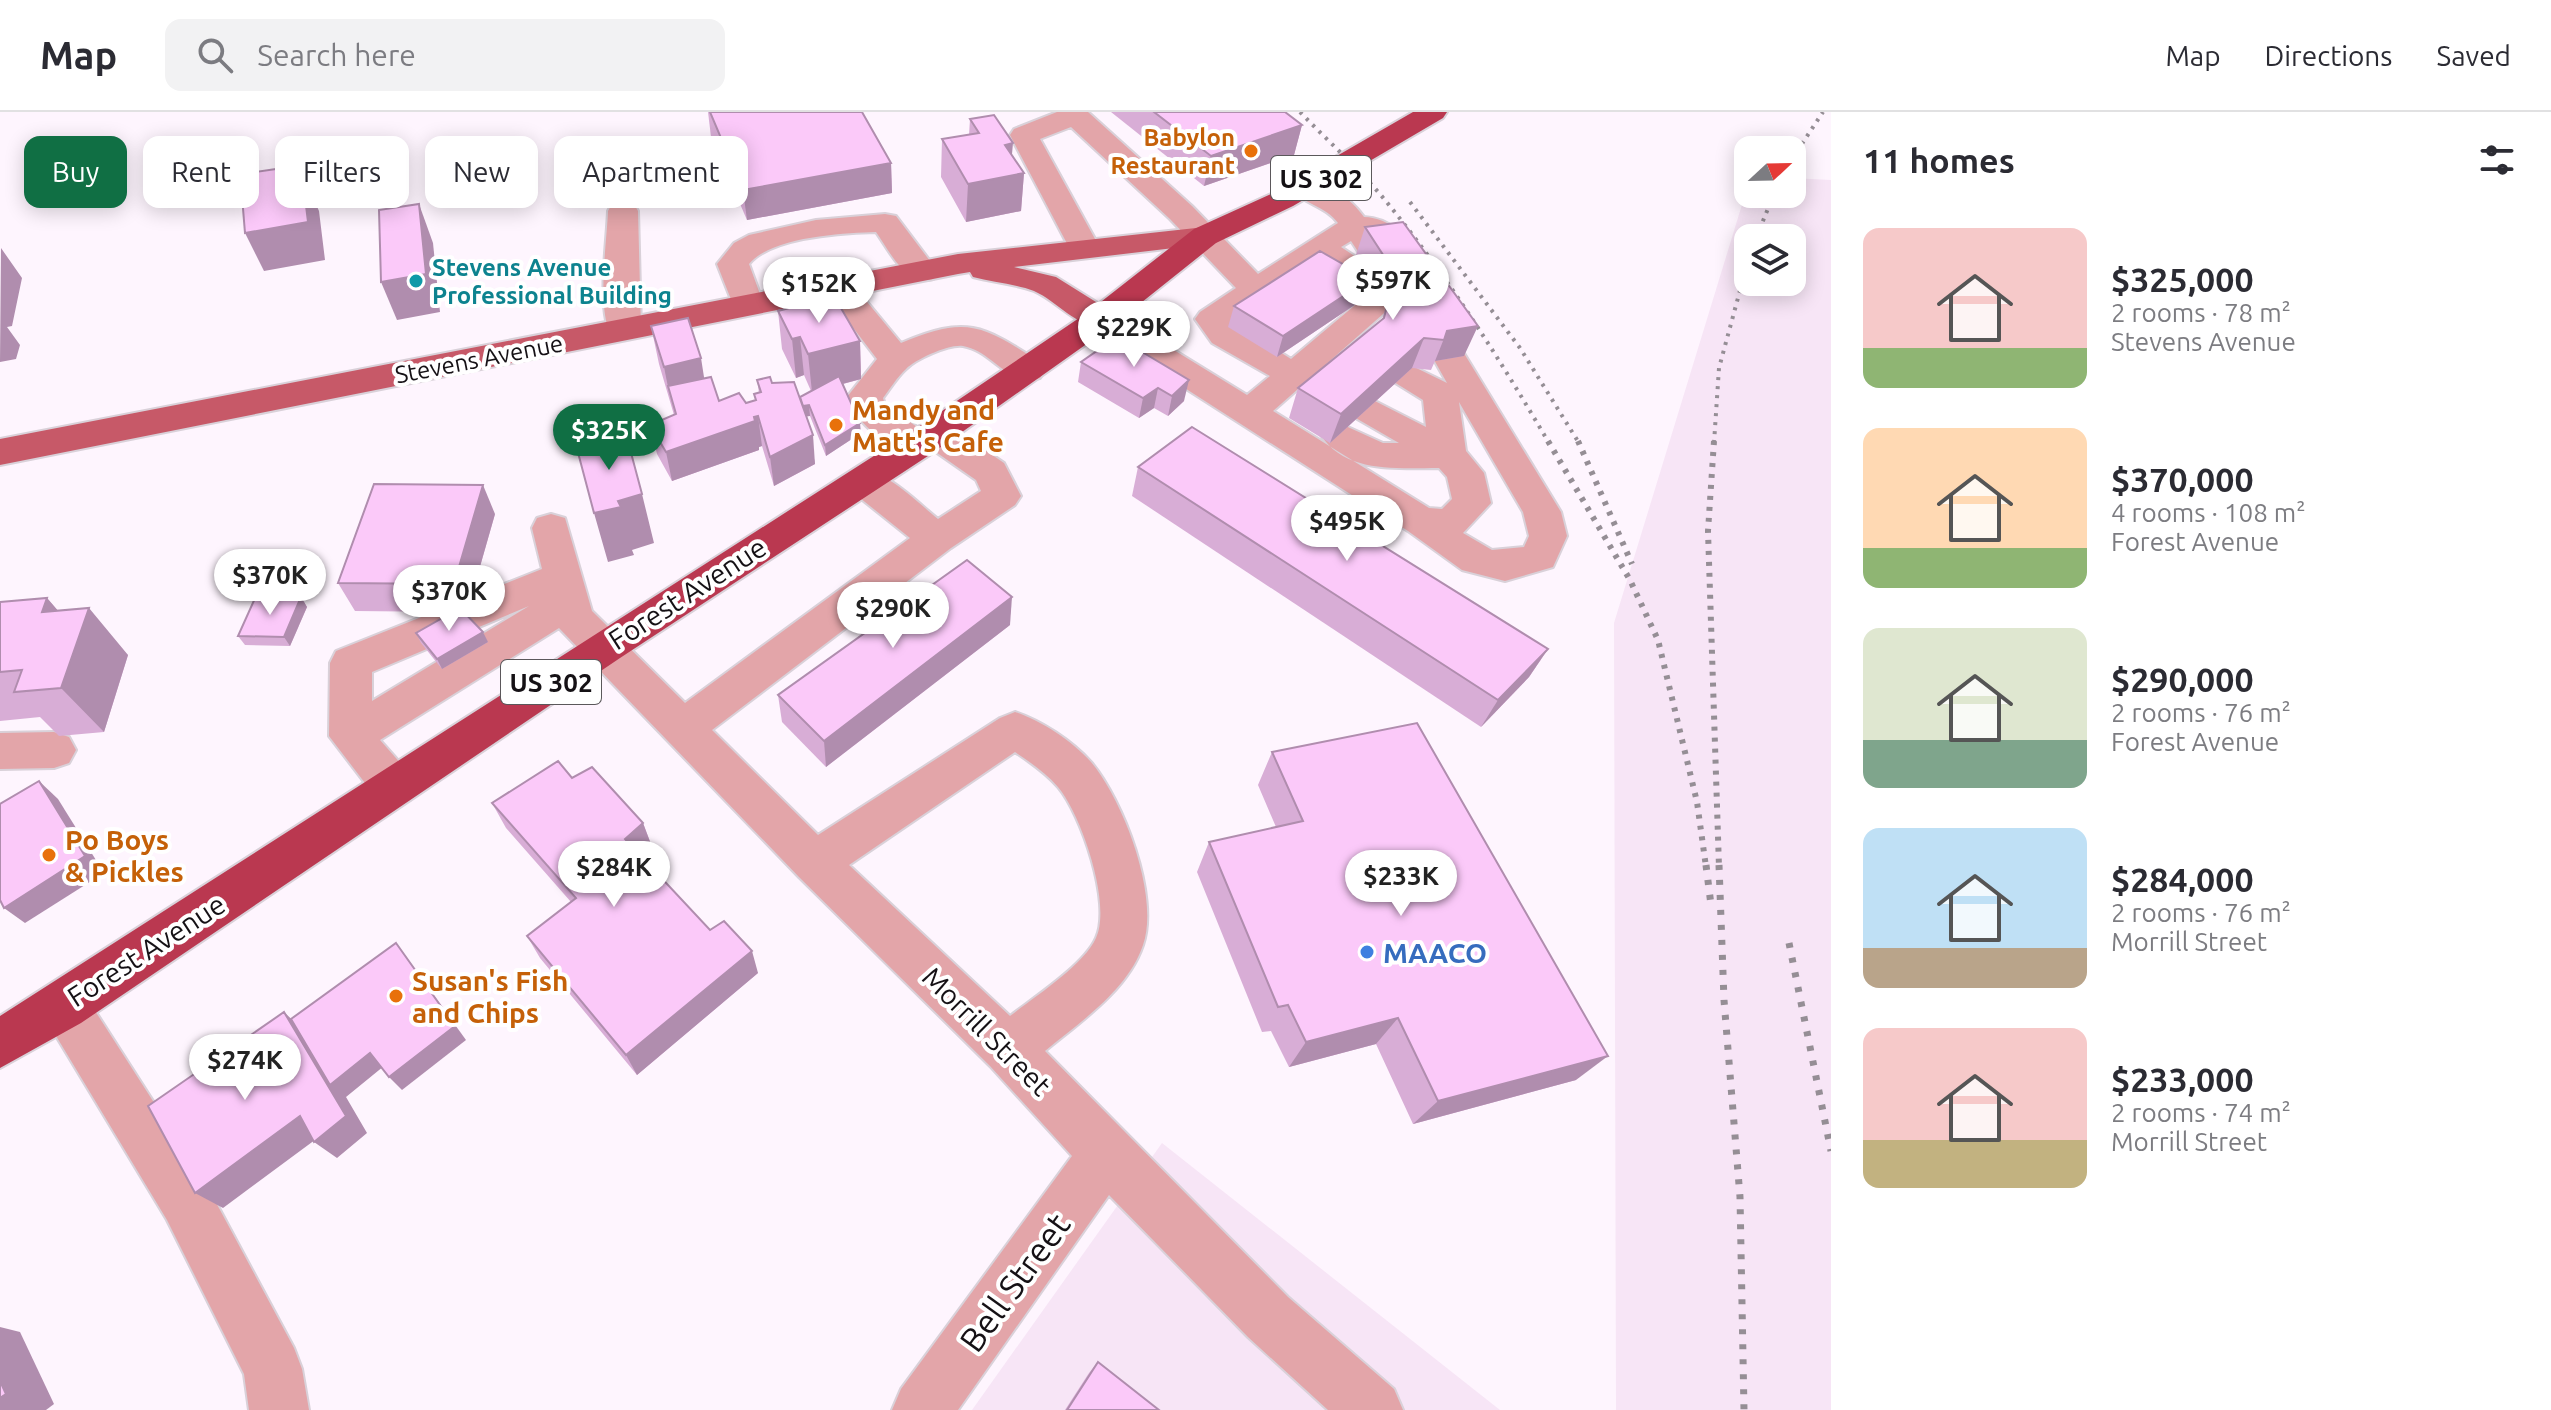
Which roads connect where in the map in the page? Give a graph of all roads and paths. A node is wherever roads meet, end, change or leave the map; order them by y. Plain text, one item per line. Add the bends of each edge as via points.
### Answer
1 (1433, 112) edge
2 (1073, 114) edge
3 (1305, 187) junction
4 (623, 211) dead end
5 (1358, 226) junction
6 (1205, 236) junction
7 (1319, 247) junction
8 (1084, 248) junction
9 (1376, 255) edge
10 (958, 264) junction
11 (922, 272) junction
12 (1423, 282) edge
13 (838, 287) junction
14 (1257, 288) junction
15 (748, 305) junction
16 (1100, 319) junction
17 (624, 329) junction
18 (895, 359) junction
19 (1460, 360) edge
20 (1028, 370) junction
21 (1312, 377) junction
22 (1373, 404) junction
23 (1445, 435) junction
24 (927, 439) junction
25 (0, 452) edge
26 (863, 481) junction
27 (1421, 521) junction
28 (551, 528) dead end
29 (937, 538) junction
30 (566, 589) junction
31 (605, 647) junction
32 (684, 728) junction
33 (351, 736) junction
34 (54, 750) dead end
35 (0, 751) edge
36 (394, 787) junction
37 (815, 863) junction
38 (63, 1006) junction
39 (0, 1044) edge
40 (1008, 1049) junction
41 (1106, 1154) junction
42 (279, 1410) edge
43 (922, 1410) edge
44 (1373, 1410) edge

1 - 3 highway, US 302
2 - 6 street
2 - 8 street via 1024,135
3 - 5 street via 1344,210
3 - 6 highway, US 302
4 - 17 street
5 - 7 street
5 - 9 street
5 - 12 street via 1386,231
6 - 8 main road, Stevens Avenue
6 - 14 street via 1238,277
6 - 16 highway, Forest Avenue / US 302
7 - 14 street
7 - 21 street via 1354,270 1377,300
8 - 10 main road, Stevens Avenue
10 - 11 main road, Stevens Avenue
10 - 16 main road, Stevens Avenue via 1045,284
11 - 13 main road, Stevens Avenue
11 - 15 street via 885,223 854,223 752,244 733,264
13 - 15 main road, Stevens Avenue
13 - 18 street
14 - 21 street via 1212,319 1224,335
15 - 17 main road, Stevens Avenue
16 - 20 highway, Forest Avenue / US 302
16 - 21 street
17 - 25 main road, Stevens Avenue
18 - 20 street via 952,334 972,334
18 - 24 street via 865,397 870,411
19 - 27 street via 1542,512 1548,536 1539,557 1519,567 1490,566 1467,557
20 - 24 highway, Forest Avenue / US 302
21 - 27 street
22 - 23 street
22 - 23 street via 1440,394
22 - 23 street via 1377,456 1409,456
23 - 27 street via 1465,473 1472,503 1450,523
24 - 26 highway, Forest Avenue / US 302
24 - 29 street via 991,472 1002,496
26 - 29 street
26 - 31 highway, Forest Avenue / US 302
28 - 30 street, Morrill Street
29 - 32 street
30 - 31 street, Morrill Street via 574,618
30 - 33 street
30 - 33 street via 351,663
31 - 32 street, Morrill Street
31 - 36 highway, Forest Avenue / US 302
32 - 37 street, Morrill Street
33 - 36 street
34 - 35 street
36 - 38 highway, Forest Avenue / US 302
37 - 40 street, Morrill Street
37 - 40 street via 1015,730 1076,775 1109,844 1125,916 1118,947 1093,976
38 - 39 highway, Forest Avenue / US 302
38 - 42 street via 186,1201 273,1369
40 - 41 street, Morrill Street
41 - 43 street, Bell Street
41 - 44 street, Morrill Street via 1268,1317

